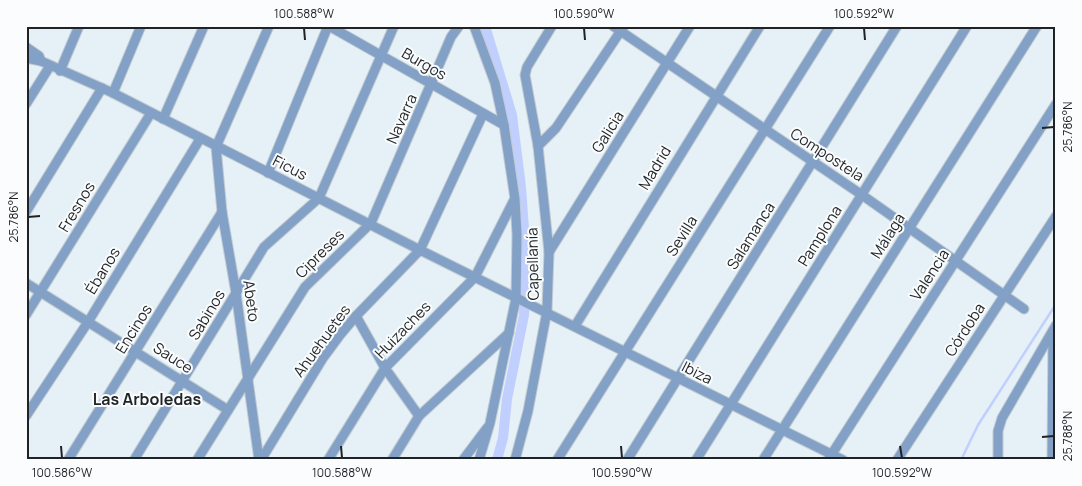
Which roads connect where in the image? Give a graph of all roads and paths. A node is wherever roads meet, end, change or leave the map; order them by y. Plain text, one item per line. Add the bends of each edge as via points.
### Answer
1 (79, 26) edge
2 (142, 26) edge
3 (204, 26) edge
4 (268, 26) edge
5 (329, 26) edge
6 (394, 26) edge
7 (459, 26) edge
8 (474, 26) edge
9 (552, 26) edge
10 (690, 26) edge
11 (760, 26) edge
12 (830, 26) edge
13 (898, 26) edge
14 (967, 26) edge
15 (1037, 26) edge
16 (619, 28) edge
17 (26, 47) edge
18 (381, 55) junction
19 (26, 58) edge
20 (667, 62) junction
21 (46, 64) junction
22 (60, 71) junction
23 (431, 85) junction
24 (102, 88) junction
25 (113, 93) junction
26 (714, 97) junction
27 (26, 104) edge
28 (1056, 104) edge
29 (151, 114) junction
30 (483, 114) junction
31 (1047, 117) junction
32 (163, 119) junction
33 (1056, 123) edge
34 (504, 125) junction
35 (764, 131) junction
36 (200, 139) junction
37 (538, 146) junction
38 (216, 147) junction
39 (813, 163) junction
40 (268, 173) junction
41 (862, 195) junction
42 (319, 198) junction
43 (515, 199) junction
44 (26, 212) edge
45 (222, 212) junction
46 (1056, 216) edge
47 (371, 223) junction
48 (909, 228) junction
49 (420, 250) junction
50 (549, 252) junction
51 (956, 260) junction
52 (475, 277) junction
53 (26, 283) edge
54 (42, 292) junction
55 (236, 293) junction
56 (1004, 294) junction
57 (518, 299) junction
58 (1024, 309) dead end
59 (543, 310) junction
60 (26, 315) edge
61 (356, 316) junction
62 (88, 322) junction
63 (575, 326) junction
64 (1054, 328) edge
65 (510, 333) junction
66 (137, 351) junction
67 (626, 352) junction
68 (385, 368) junction
69 (679, 379) junction
70 (183, 381) junction
71 (248, 382) junction
72 (730, 405) junction
73 (228, 410) junction
74 (26, 416) edge
75 (419, 416) junction
76 (490, 423) junction
77 (782, 430) junction
78 (830, 457) edge
79 (68, 460) edge
80 (134, 460) edge
81 (198, 460) edge
82 (260, 460) edge
83 (328, 460) edge
84 (392, 460) edge
85 (463, 460) edge
86 (479, 460) edge
87 (515, 460) edge
88 (557, 460) edge
89 (627, 460) edge
90 (696, 460) edge
91 (763, 460) edge
92 (843, 460) edge
93 (897, 460) edge
94 (998, 460) edge
95 (1052, 460) edge

1 - 22 street
2 - 25 street
3 - 32 street
4 - 38 street
5 - 18 street, Burgos
5 - 40 street
6 - 18 street
7 - 23 street, Navarra
8 - 34 street via 495,83
9 - 37 street, Capellanía via 527,67 526,82
10 - 20 street, Galicia
11 - 26 street, Madrid
12 - 35 street, Sevilla
13 - 39 street, Salamanca
14 - 41 street, Pamplona
15 - 48 street, Málaga
16 - 20 street, Compostela
16 - 37 street via 556,128
17 - 21 street
18 - 23 street, Burgos
18 - 42 street
19 - 21 street, Ficus
20 - 26 street, Compostela
20 - 50 street, Galicia
21 - 22 street, Ficus
21 - 27 street
22 - 24 street, Ficus
23 - 30 street, Burgos
23 - 47 street, Navarra
24 - 25 street, Ficus
24 - 44 street
25 - 29 street, Ficus
26 - 35 street, Compostela
26 - 63 street, Madrid
28 - 31 street, Valencia
29 - 32 street, Ficus
29 - 54 street, Fresnos
30 - 34 street, Burgos
30 - 49 street, Ahuehuetes
31 - 33 street
31 - 51 street, Valencia
32 - 36 street, Ficus
34 - 43 street, Capellanía
35 - 39 street, Compostela
35 - 67 street, Sevilla
36 - 38 street, Ficus
36 - 62 street, Ébanos
37 - 50 street, Capellanía
38 - 40 street, Ficus
38 - 45 street, Abeto
39 - 41 street, Compostela
39 - 69 street, Salamanca
40 - 42 street, Ficus
41 - 48 street, Compostela
41 - 72 street, Pamplona
42 - 47 street, Ficus
42 - 55 street, Sabinos via 264,247
43 - 52 street, Huizaches
43 - 57 street, Capellanía
45 - 55 street, Abeto
45 - 66 street, Encinos
46 - 56 street, Córdoba
47 - 49 street, Ficus
47 - 71 street, Cipreses via 305,287
48 - 51 street, Compostela
48 - 77 street, Málaga
49 - 52 street, Ficus
49 - 61 street, Ahuehuetes
50 - 59 street, Capellanía
51 - 56 street, Compostela
51 - 78 street, Valencia
52 - 57 street, Ficus
52 - 68 street, Huizaches
53 - 54 street, Sauce
54 - 60 street, Fresnos
54 - 62 street, Sauce
55 - 70 street, Sabinos
55 - 71 street, Abeto
56 - 58 street, Compostela
56 - 93 street, Córdoba
57 - 59 street, Ficus
57 - 65 street, Capellanía
59 - 63 street, Ibiza
59 - 87 street, Capellanía via 528,411
61 - 68 street
61 - 82 street, Ahuehuetes via 323,358
62 - 66 street, Sauce
62 - 74 street, Ébanos
63 - 67 street, Ibiza
64 - 94 street via 1002,418 998,430
64 - 95 street
65 - 75 street
65 - 76 street, Capellanía
66 - 70 street, Sauce
66 - 79 street, Encinos
67 - 69 street, Ibiza
67 - 88 street, Sevilla
68 - 75 street
68 - 83 street, Huizaches
69 - 72 street, Ibiza
69 - 89 street, Salamanca
70 - 73 street, Sauce
70 - 80 street, Sabinos
71 - 73 street, Cipreses
71 - 82 street, Abeto
72 - 77 street, Ibiza
72 - 90 street, Pamplona
73 - 81 street, Cipreses
75 - 84 street
76 - 85 street, Capellanía
76 - 86 street, Capellanía
77 - 78 street, Ibiza
77 - 91 street, Málaga
78 - 92 street, Ibiza

